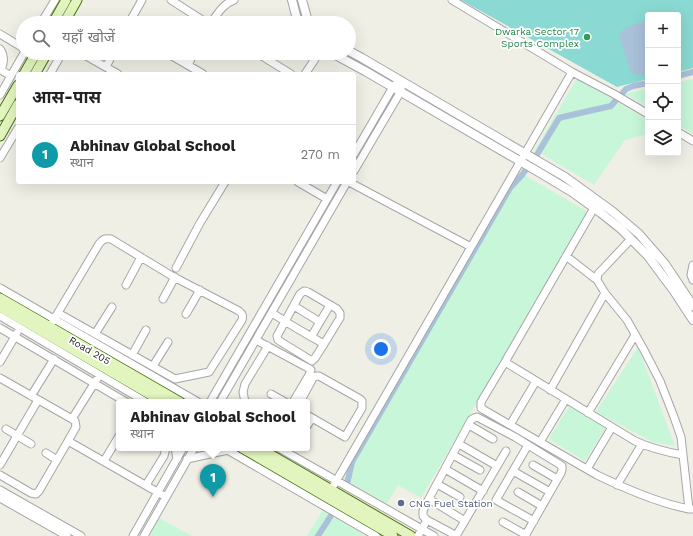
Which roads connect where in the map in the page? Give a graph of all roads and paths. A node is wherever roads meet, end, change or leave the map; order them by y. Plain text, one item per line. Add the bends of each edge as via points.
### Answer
1 (55, 0) edge
2 (66, 0) edge
3 (77, 0) edge
4 (142, 0) edge
5 (171, 0) edge
6 (234, 0) edge
7 (292, 0) edge
8 (302, 0) edge
9 (452, 0) edge
10 (45, 16) edge
11 (57, 16) edge
12 (68, 16) edge
13 (134, 16) edge
14 (196, 16) edge
15 (216, 16) edge
16 (296, 16) edge
17 (306, 16) edge
18 (0, 34) edge
19 (16, 44) edge
20 (0, 49) edge
21 (356, 55) edge
22 (20, 60) edge
23 (31, 60) edge
24 (43, 60) edge
25 (58, 60) edge
26 (94, 60) edge
27 (110, 60) edge
28 (179, 60) edge
29 (190, 60) edge
30 (268, 60) edge
31 (314, 60) edge
32 (346, 60) edge
33 (188, 65) junction
34 (106, 67) junction
35 (0, 71) edge
36 (25, 72) edge
37 (36, 72) edge
38 (51, 72) edge
39 (115, 72) edge
40 (200, 72) edge
41 (288, 72) edge
42 (306, 72) edge
43 (572, 72) junction
44 (11, 76) junction
45 (401, 80) junction
46 (393, 87) junction
47 (16, 88) edge
48 (401, 91) junction
49 (0, 95) edge
50 (16, 108) edge
51 (645, 112) edge
52 (0, 116) edge
53 (16, 131) edge
54 (681, 134) edge
55 (0, 136) edge
56 (693, 141) edge
57 (356, 151) edge
58 (526, 154) junction
59 (0, 158) edge
60 (522, 162) junction
61 (356, 168) edge
62 (224, 184) edge
63 (301, 184) edge
64 (336, 184) edge
65 (347, 184) edge
66 (352, 184) edge
67 (327, 199) junction
68 (594, 208) junction
69 (631, 239) junction
70 (471, 247) junction
71 (566, 256) junction
72 (141, 257) junction
73 (693, 265) edge
74 (176, 268) dead end
75 (175, 277) junction
76 (597, 280) junction
77 (693, 280) edge
78 (126, 285) dead end
79 (0, 288) edge
80 (200, 290) junction
81 (605, 293) junction
82 (0, 298) edge
83 (163, 299) dead end
84 (330, 305) junction
85 (294, 306) junction
86 (693, 306) edge
87 (0, 307) edge
88 (112, 307) dead end
89 (272, 313) junction
90 (186, 314) dead end
91 (0, 316) edge
92 (243, 317) junction
93 (54, 319) junction
94 (693, 320) edge
95 (285, 321) junction
96 (320, 322) junction
97 (22, 324) junction
98 (255, 324) junction
99 (0, 328) edge
100 (146, 330) dead end
101 (95, 334) junction
102 (635, 335) junction
103 (15, 336) junction
104 (311, 337) junction
105 (256, 340) junction
106 (168, 342) dead end
107 (324, 344) junction
108 (268, 346) junction
109 (132, 355) junction
110 (54, 360) junction
111 (0, 362) edge
112 (505, 362) junction
113 (153, 366) junction
114 (99, 375) junction
115 (0, 378) edge
116 (536, 381) junction
117 (94, 383) junction
118 (550, 390) junction
119 (271, 394) dead end
120 (35, 398) junction
121 (121, 399) edge
122 (141, 399) edge
123 (158, 399) edge
124 (175, 399) edge
125 (193, 399) edge
126 (212, 399) edge
127 (222, 399) edge
128 (244, 399) edge
129 (280, 399) edge
130 (295, 399) edge
131 (302, 399) edge
132 (566, 400) junction
133 (588, 413) junction
134 (310, 417) edge
135 (72, 419) junction
136 (469, 425) junction
137 (510, 425) junction
138 (612, 427) junction
139 (6, 429) dead end
140 (17, 436) junction
141 (345, 437) junction
142 (492, 439) dead end
143 (68, 441) junction
144 (116, 441) edge
145 (540, 442) junction
146 (31, 444) dead end
147 (357, 444) junction
148 (459, 444) junction
149 (642, 444) junction
150 (528, 445) junction
151 (165, 451) edge
152 (176, 451) edge
153 (182, 451) edge
154 (192, 451) edge
155 (218, 451) edge
156 (229, 451) edge
157 (247, 451) edge
158 (264, 451) edge
159 (284, 451) edge
160 (506, 451) dead end
161 (46, 453) dead end
162 (682, 455) junction
163 (452, 456) junction
164 (177, 459) junction
165 (187, 459) junction
166 (57, 460) junction
167 (104, 461) junction
168 (533, 465) dead end
169 (0, 466) edge
170 (497, 466) junction
171 (445, 469) junction
172 (586, 469) junction
173 (480, 470) dead end
174 (513, 470) junction
175 (0, 475) edge
176 (557, 479) junction
177 (336, 481) junction
178 (437, 484) junction
179 (146, 485) junction
180 (617, 485) junction
181 (0, 490) edge
182 (331, 490) junction
183 (483, 491) junction
184 (158, 492) junction
185 (518, 492) dead end
186 (550, 492) junction
187 (166, 497) junction
188 (460, 497) dead end
189 (0, 498) edge
190 (429, 499) junction
191 (542, 506) junction
192 (691, 509) edge
193 (427, 520) junction
194 (465, 521) junction
195 (534, 521) junction
196 (503, 522) dead end
197 (420, 533) edge
198 (67, 536) edge
199 (81, 536) edge
200 (133, 536) edge
201 (144, 536) edge
202 (376, 536) edge
203 (393, 536) edge
204 (412, 536) edge
205 (434, 536) edge
206 (456, 536) edge
207 (525, 536) edge

1 - 10 street
2 - 11 main road
3 - 12 main road
4 - 13 street
5 - 14 street
6 - 15 street via 223,6
7 - 16 street
8 - 17 street
9 - 43 street
18 - 19 street
20 - 35 street via 4,60
21 - 45 street
22 - 44 street
23 - 36 main road
24 - 37 main road
25 - 38 street
26 - 34 street
27 - 34 street
28 - 33 street
29 - 33 street
30 - 41 street
31 - 42 street
32 - 46 street
33 - 40 street
34 - 39 street
35 - 44 street
43 - 51 street
43 - 58 street
44 - 49 street
45 - 46 street
45 - 48 street
45 - 58 street
46 - 48 street
46 - 57 street
47 - 52 main road
48 - 60 street
48 - 61 street
50 - 55 main road
53 - 59 street
54 - 56 street
58 - 60 street
58 - 86 street via 565,177 639,234 665,264
60 - 68 street
60 - 70 street
62 - 74 street
63 - 67 street
64 - 67 street
65 - 89 street
66 - 70 street
67 - 98 street
68 - 69 street
68 - 71 street
69 - 76 street via 598,274
69 - 94 street via 648,256
70 - 147 street
71 - 76 street
71 - 112 street
72 - 75 street
72 - 78 street
72 - 93 street via 111,239 102,240
73 - 77 street
75 - 80 street
75 - 83 street
76 - 81 street
79 - 93 street
80 - 90 street
80 - 92 street via 239,311
81 - 102 street via 627,320
81 - 118 street
82 - 93 main road, Road 205
84 - 85 street via 306,291 300,294
84 - 96 street
84 - 107 street via 339,311 340,318
85 - 95 street
85 - 96 street
87 - 97 main road, Road 205
88 - 101 street
89 - 95 street
89 - 105 street
91 - 97 street
92 - 98 street
92 - 113 street via 209,372 175,379
93 - 101 street
93 - 124 main road, Road 205
93 - 125 street
95 - 104 street
95 - 107 street via 277,336 278,340 310,360 314,360
96 - 104 street
97 - 103 street
97 - 114 street
97 - 123 main road, Road 205
98 - 126 street
99 - 103 street
100 - 109 street
101 - 109 street
102 - 133 street
102 - 162 street via 660,381 681,437
103 - 110 street
103 - 111 street
104 - 107 street
105 - 108 street
105 - 127 street
106 - 113 street
108 - 128 street via 245,384
108 - 130 street via 311,370
109 - 113 street
110 - 117 street
110 - 120 street
112 - 116 street
112 - 137 street via 481,402 481,408
114 - 117 street
114 - 122 street
115 - 120 street
116 - 118 street
116 - 137 street
117 - 121 street
117 - 135 street
118 - 132 street
119 - 129 street
120 - 135 street
120 - 140 street
131 - 141 street via 316,376 360,399 362,408
132 - 133 street
132 - 145 street
133 - 138 street
134 - 141 street
135 - 143 street via 76,427
136 - 142 street
136 - 148 street
136 - 150 street via 474,418 480,418
137 - 145 street
138 - 149 street
138 - 172 street
139 - 140 street
140 - 146 street
140 - 169 street
141 - 147 street
143 - 166 street
143 - 167 street
144 - 167 street
145 - 172 street
147 - 177 street
148 - 163 street
148 - 170 street
149 - 162 street
149 - 180 street
150 - 174 street
150 - 176 street via 562,466
151 - 179 street
152 - 164 street
153 - 164 street
154 - 165 street
155 - 165 street
156 - 202 street
157 - 203 main road
158 - 182 main road
159 - 177 street
160 - 170 street
161 - 166 street
162 - 192 street
163 - 171 street
163 - 173 street
164 - 184 street
165 - 187 street
166 - 175 street via 36,494 31,494
167 - 179 street
168 - 176 street
170 - 183 street
171 - 178 street
171 - 183 street
172 - 180 street
174 - 186 street
174 - 195 street via 496,500
176 - 186 street
177 - 182 street
177 - 197 street
178 - 188 street
178 - 190 street
179 - 184 street
180 - 192 street
181 - 199 street
182 - 204 main road
183 - 194 street
184 - 187 street
184 - 200 street
185 - 191 street
186 - 191 street
187 - 201 street
189 - 198 street
190 - 193 street via 423,511 423,516
190 - 194 street
191 - 195 street
193 - 197 street
193 - 206 street
194 - 206 street
195 - 207 street
196 - 207 street
197 - 205 street

